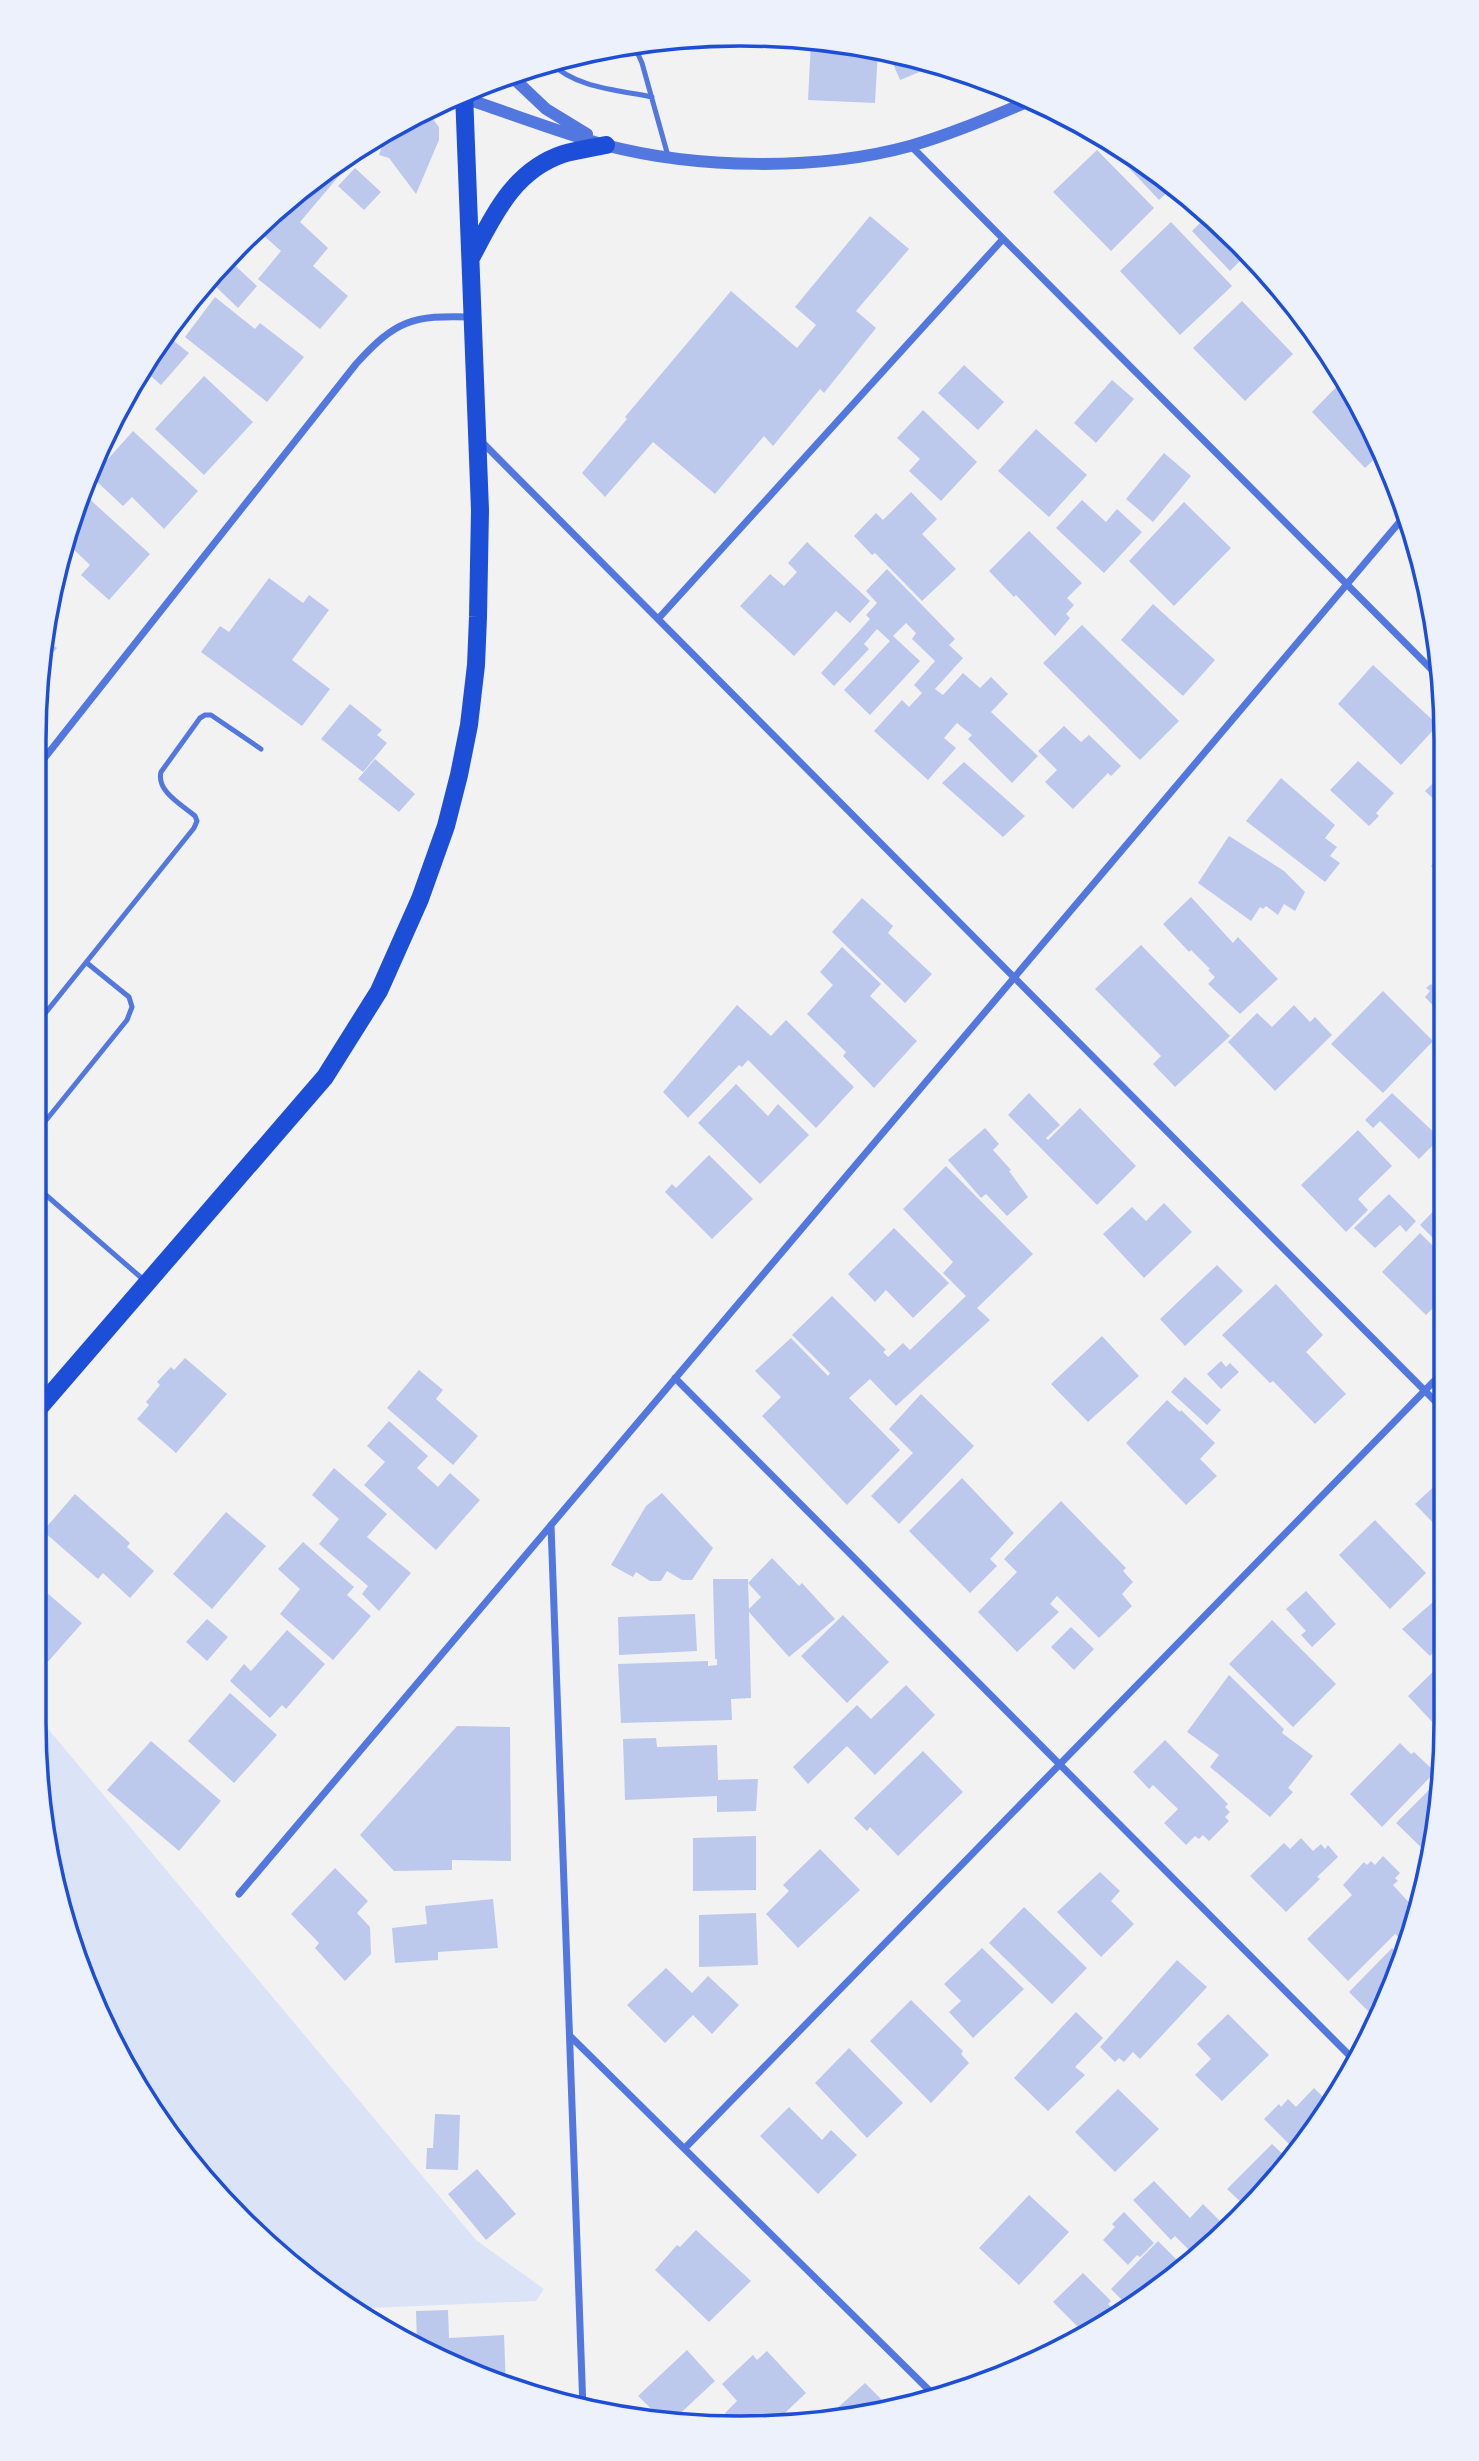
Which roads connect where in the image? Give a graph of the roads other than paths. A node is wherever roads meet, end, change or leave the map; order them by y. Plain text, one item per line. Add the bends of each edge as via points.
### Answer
1 (637, 53) edge
2 (558, 70) edge
3 (517, 82) edge
4 (652, 97) junction
5 (471, 99) edge
6 (462, 103) edge
7 (1020, 105) edge
8 (606, 145) junction
9 (910, 146) junction
10 (668, 156) junction
11 (1003, 239) junction
12 (471, 258) junction
13 (473, 317) junction
14 (478, 438) junction
15 (1399, 523) edge
16 (1346, 584) junction
17 (658, 619) junction
18 (1430, 668) edge
19 (261, 749) dead end
20 (46, 756) edge
21 (87, 963) junction
22 (1014, 977) junction
23 (46, 1013) edge
24 (46, 1120) edge
25 (46, 1195) edge
26 (148, 1284) junction
27 (675, 1378) junction
28 (1434, 1381) edge
29 (1425, 1391) junction
30 (46, 1400) edge
31 (1434, 1400) edge
32 (551, 1525) junction
33 (1059, 1765) junction
34 (239, 1894) dead end
35 (569, 2036) junction
36 (1348, 2054) edge
37 (685, 2148) junction
38 (927, 2389) edge
39 (583, 2397) edge

1 - 4 lane
2 - 4 lane via 599,86
3 - 8 street via 546,109
4 - 10 lane
5 - 8 street
6 - 12 main road
7 - 9 street
8 - 10 street
8 - 12 main road via 562,155 527,173 499,204
9 - 10 street via 818,162 717,162
9 - 11 street
11 - 16 street
11 - 17 street
12 - 13 main road
13 - 14 main road
13 - 20 street via 438,316 406,322 380,337
14 - 17 street
14 - 26 main road via 478,618 469,724 446,826 421,899 379,992 325,1077
15 - 16 street
16 - 18 street
16 - 22 street
17 - 22 street
19 - 21 lane via 211,715 200,718 159,780 162,788 195,816 194,828
21 - 23 lane
21 - 24 lane via 129,997 132,1007 127,1020
22 - 27 street
22 - 29 street
25 - 26 lane
26 - 30 main road
27 - 32 street
27 - 33 street
28 - 29 street
29 - 31 street
29 - 33 street
32 - 34 street
32 - 35 street
33 - 36 street
33 - 37 street
35 - 37 street
35 - 39 street
37 - 38 street

